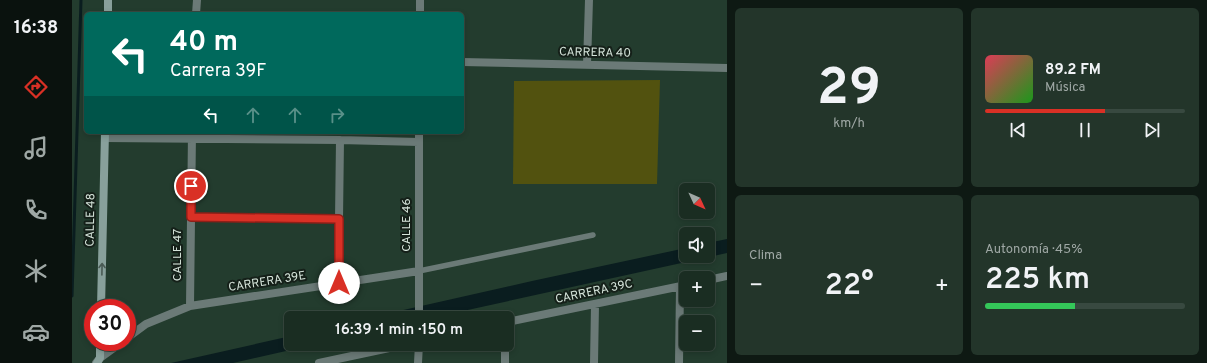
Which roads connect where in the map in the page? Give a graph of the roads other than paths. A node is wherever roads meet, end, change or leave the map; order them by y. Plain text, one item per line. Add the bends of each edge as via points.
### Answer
1 (108, 0) edge
2 (197, 0) edge
3 (420, 0) edge
4 (589, 0) edge
5 (108, 12) edge
6 (196, 12) edge
7 (420, 12) edge
8 (464, 62) edge
9 (587, 65) junction
10 (727, 68) edge
11 (419, 134) edge
12 (105, 135) edge
13 (192, 135) edge
14 (340, 140) junction
15 (419, 142) junction
16 (191, 217) junction
17 (339, 219) junction
18 (593, 235) dead end
19 (419, 270) junction
20 (727, 276) edge
21 (715, 279) edge
22 (339, 283) junction
23 (679, 287) edge
24 (101, 299) edge
25 (595, 305) junction
26 (190, 306) junction
27 (682, 307) edge
28 (419, 311) edge
29 (514, 321) edge
30 (136, 331) edge
31 (99, 351) edge
32 (111, 351) edge
33 (380, 351) edge
34 (418, 351) edge
35 (505, 351) edge
36 (98, 361) edge
37 (341, 361) edge
38 (319, 363) edge
39 (418, 363) edge
40 (505, 363) edge
41 (594, 363) edge
42 (679, 363) edge

1 - 5 street
2 - 6 street
3 - 7 street
4 - 9 street
8 - 9 street, CARRERA 40
9 - 10 street, CARRERA 40
11 - 15 street, CALLE 46
12 - 13 street
24 -> 12 street, CALLE 48
13 - 14 street
13 - 16 street, CALLE 47
14 - 15 street
14 - 17 street
15 - 19 street, CALLE 46
16 - 17 street
16 - 26 street, CALLE 47
17 - 22 street
18 - 19 lane
19 - 22 street, CARRERA 39E
19 - 28 street, CALLE 46
20 - 21 street
22 - 26 street, CARRERA 39E
23 - 25 street, CARRERA 39C
25 - 29 street, CARRERA 39C
25 - 41 street
26 - 30 street, CARRERA 39E via 146,324
27 - 42 street
31 - 36 street
32 - 36 street
33 - 37 street
34 - 39 street
35 - 40 street
37 - 38 street

